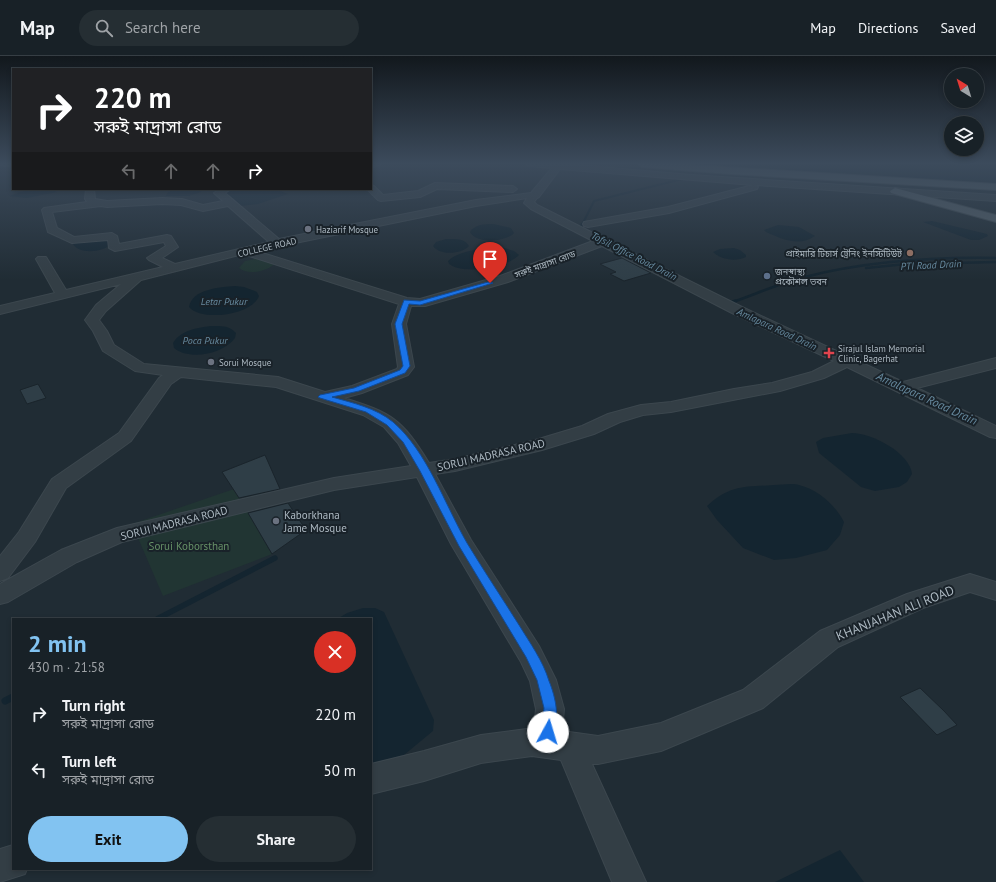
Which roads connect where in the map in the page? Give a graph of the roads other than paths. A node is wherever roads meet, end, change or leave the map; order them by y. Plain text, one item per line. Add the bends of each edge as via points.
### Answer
1 (155, 203) edge
2 (178, 203) edge
3 (229, 203) joint
4 (481, 203) edge
5 (529, 203) edge
6 (696, 203) edge
7 (937, 203) edge
8 (98, 204) joint
9 (996, 219) edge
10 (588, 224) dead end
11 (604, 241) junction
12 (276, 243) junction
13 (246, 252) junction
14 (42, 259) dead end
15 (174, 268) junction
16 (136, 278) junction
17 (63, 295) junction
18 (406, 302) junction
19 (0, 310) edge
20 (846, 361) junction
21 (996, 363) edge
22 (178, 372) junction
23 (902, 387) junction
24 (322, 397) junction
25 (996, 433) edge
26 (424, 471) junction
27 (0, 572) edge
28 (996, 591) edge
29 (0, 595) edge
30 (558, 746) junction
31 (372, 779) edge
32 (12, 862) edge
33 (0, 866) edge
34 (629, 882) edge

1 - 8 street
2 - 3 street via 203,208
3 - 12 street
4 - 12 street, COLLEGE ROAD
5 - 11 street
6 - 10 street via 669,210
7 - 9 main road
8 - 15 street via 47,210 52,230 72,240 112,236 115,248 167,238 172,247 153,258
11 - 18 street, সরুই মাদ্রাসা রোড via 504,279 420,303
11 - 20 street via 737,310
12 - 13 street, COLLEGE ROAD
13 - 15 street, COLLEGE ROAD
13 - 18 street, সরুই মাদ্রাসা রোড
14 - 17 street
15 - 16 street, COLLEGE ROAD
16 - 17 street, COLLEGE ROAD
16 - 22 street via 101,308 92,320 108,348 140,368
17 - 19 street, COLLEGE ROAD
18 - 24 street via 399,324 406,366 403,372 356,390
20 - 23 street
20 - 26 street, SORUI MADRASA ROAD via 818,375 774,388 641,410 536,446
21 - 23 street
22 - 24 street via 278,382
22 - 27 street via 165,381 125,437 60,484 27,537
23 - 25 street
24 - 26 street via 369,411 390,423 406,440
26 - 29 street, SORUI MADRASA ROAD via 334,484 117,536 69,556
26 - 30 street via 462,544 530,654 543,680
28 - 30 street, KHANJAHAN ALI ROAD via 970,583 916,602 829,639 753,699 661,737 598,750
30 - 31 street, KHANJAHAN ALI ROAD via 532,742 481,749
30 - 34 street
32 - 33 street

